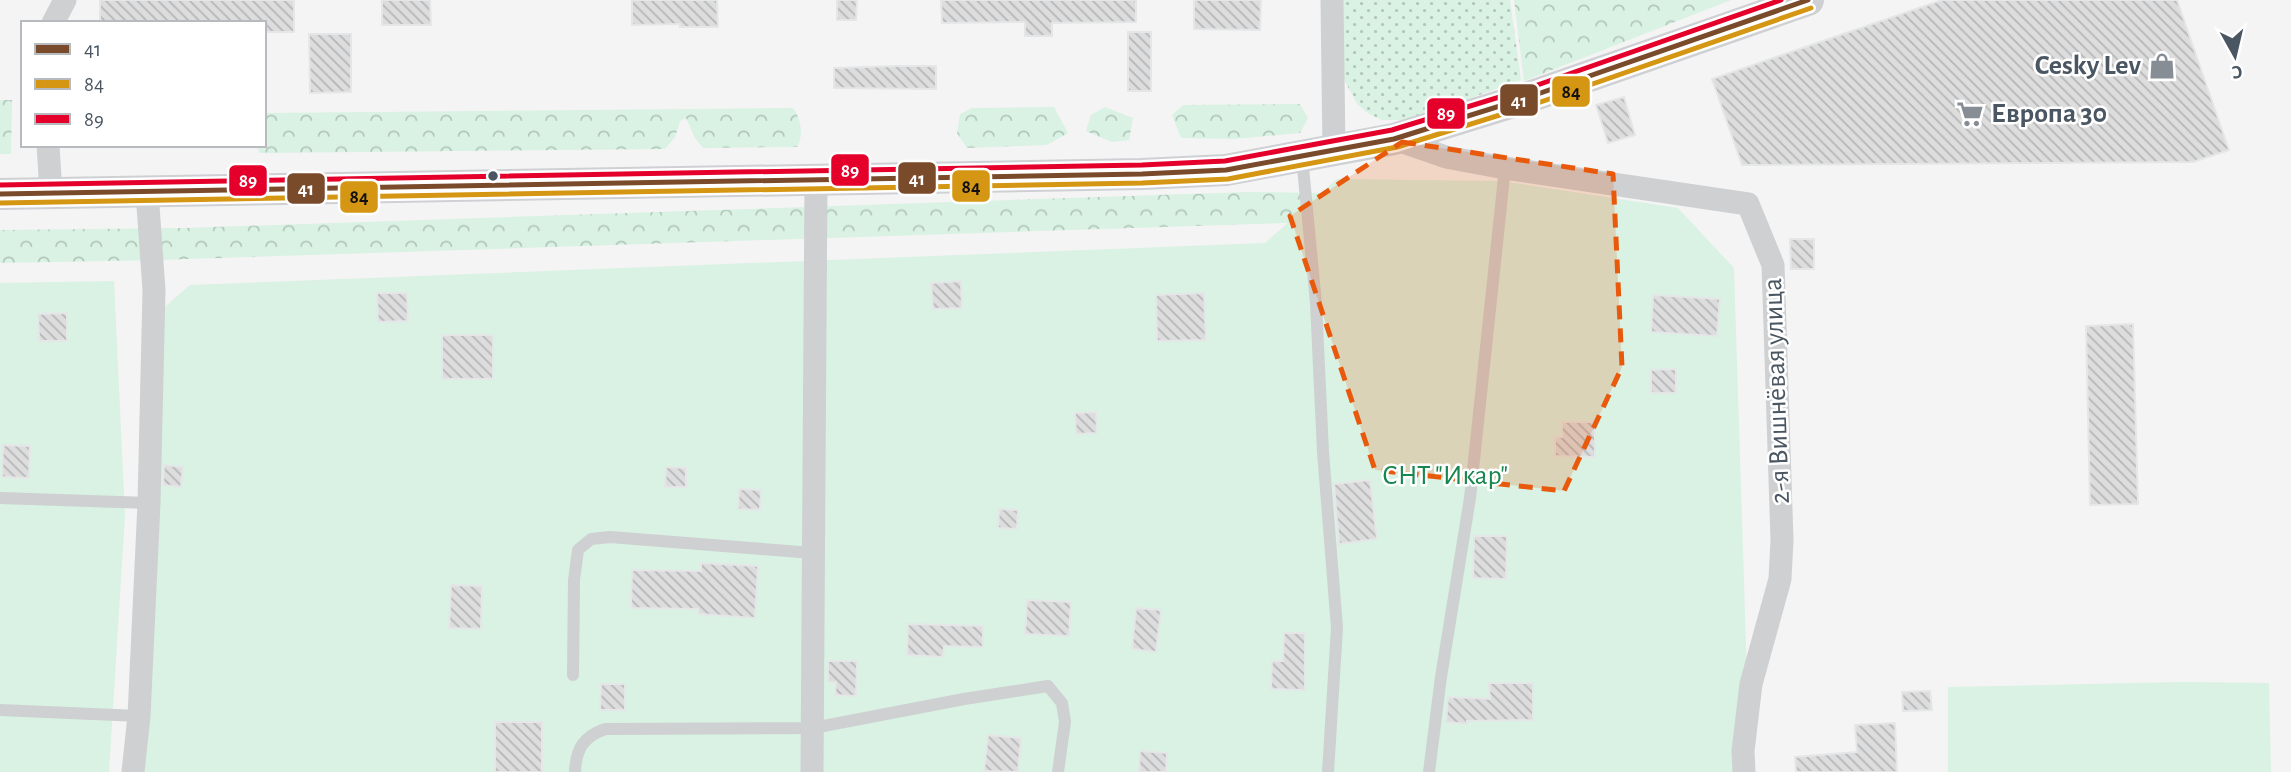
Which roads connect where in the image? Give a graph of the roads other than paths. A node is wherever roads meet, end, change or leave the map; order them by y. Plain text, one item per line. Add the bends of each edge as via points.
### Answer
1 (65, 0) edge
2 (1332, 0) edge
3 (1808, 0) edge
4 (54, 21) edge
5 (1394, 139) junction
6 (48, 147) edge
7 (1334, 152) junction
8 (1303, 156) junction
9 (1505, 168) junction
10 (816, 179) junction
11 (147, 192) junction
12 (51, 193) junction
13 (0, 194) edge
14 (0, 498) edge
15 (149, 503) junction
16 (813, 553) junction
17 (573, 675) dead end
18 (0, 710) edge
19 (139, 716) junction
20 (813, 728) junction
21 (133, 772) edge
22 (575, 772) edge
23 (812, 772) edge
24 (1058, 772) edge
25 (1328, 772) edge
26 (1429, 772) edge
27 (1744, 772) edge

1 - 4 street
2 - 7 street
3 - 5 street
5 - 7 street
5 - 9 street, 2-я Вишнёвая улица via 1446,157
6 - 12 street
7 - 8 street
8 - 10 street via 1226,170 1142,174
8 - 25 lane via 1337,628
9 - 26 lane via 1470,498
9 - 27 street, 2-я Вишнёвая улица via 1748,204 1773,265 1780,579 1751,684
10 - 11 street
10 - 16 street
11 - 12 street
11 - 15 street via 153,290
12 - 13 street
14 - 15 lane
15 - 19 street
16 - 17 lane via 592,539 578,550
16 - 20 street
18 - 19 lane
19 - 21 street
20 - 22 lane via 605,729 581,743
20 - 23 street
20 - 24 lane via 1048,686 1062,703 1065,722

